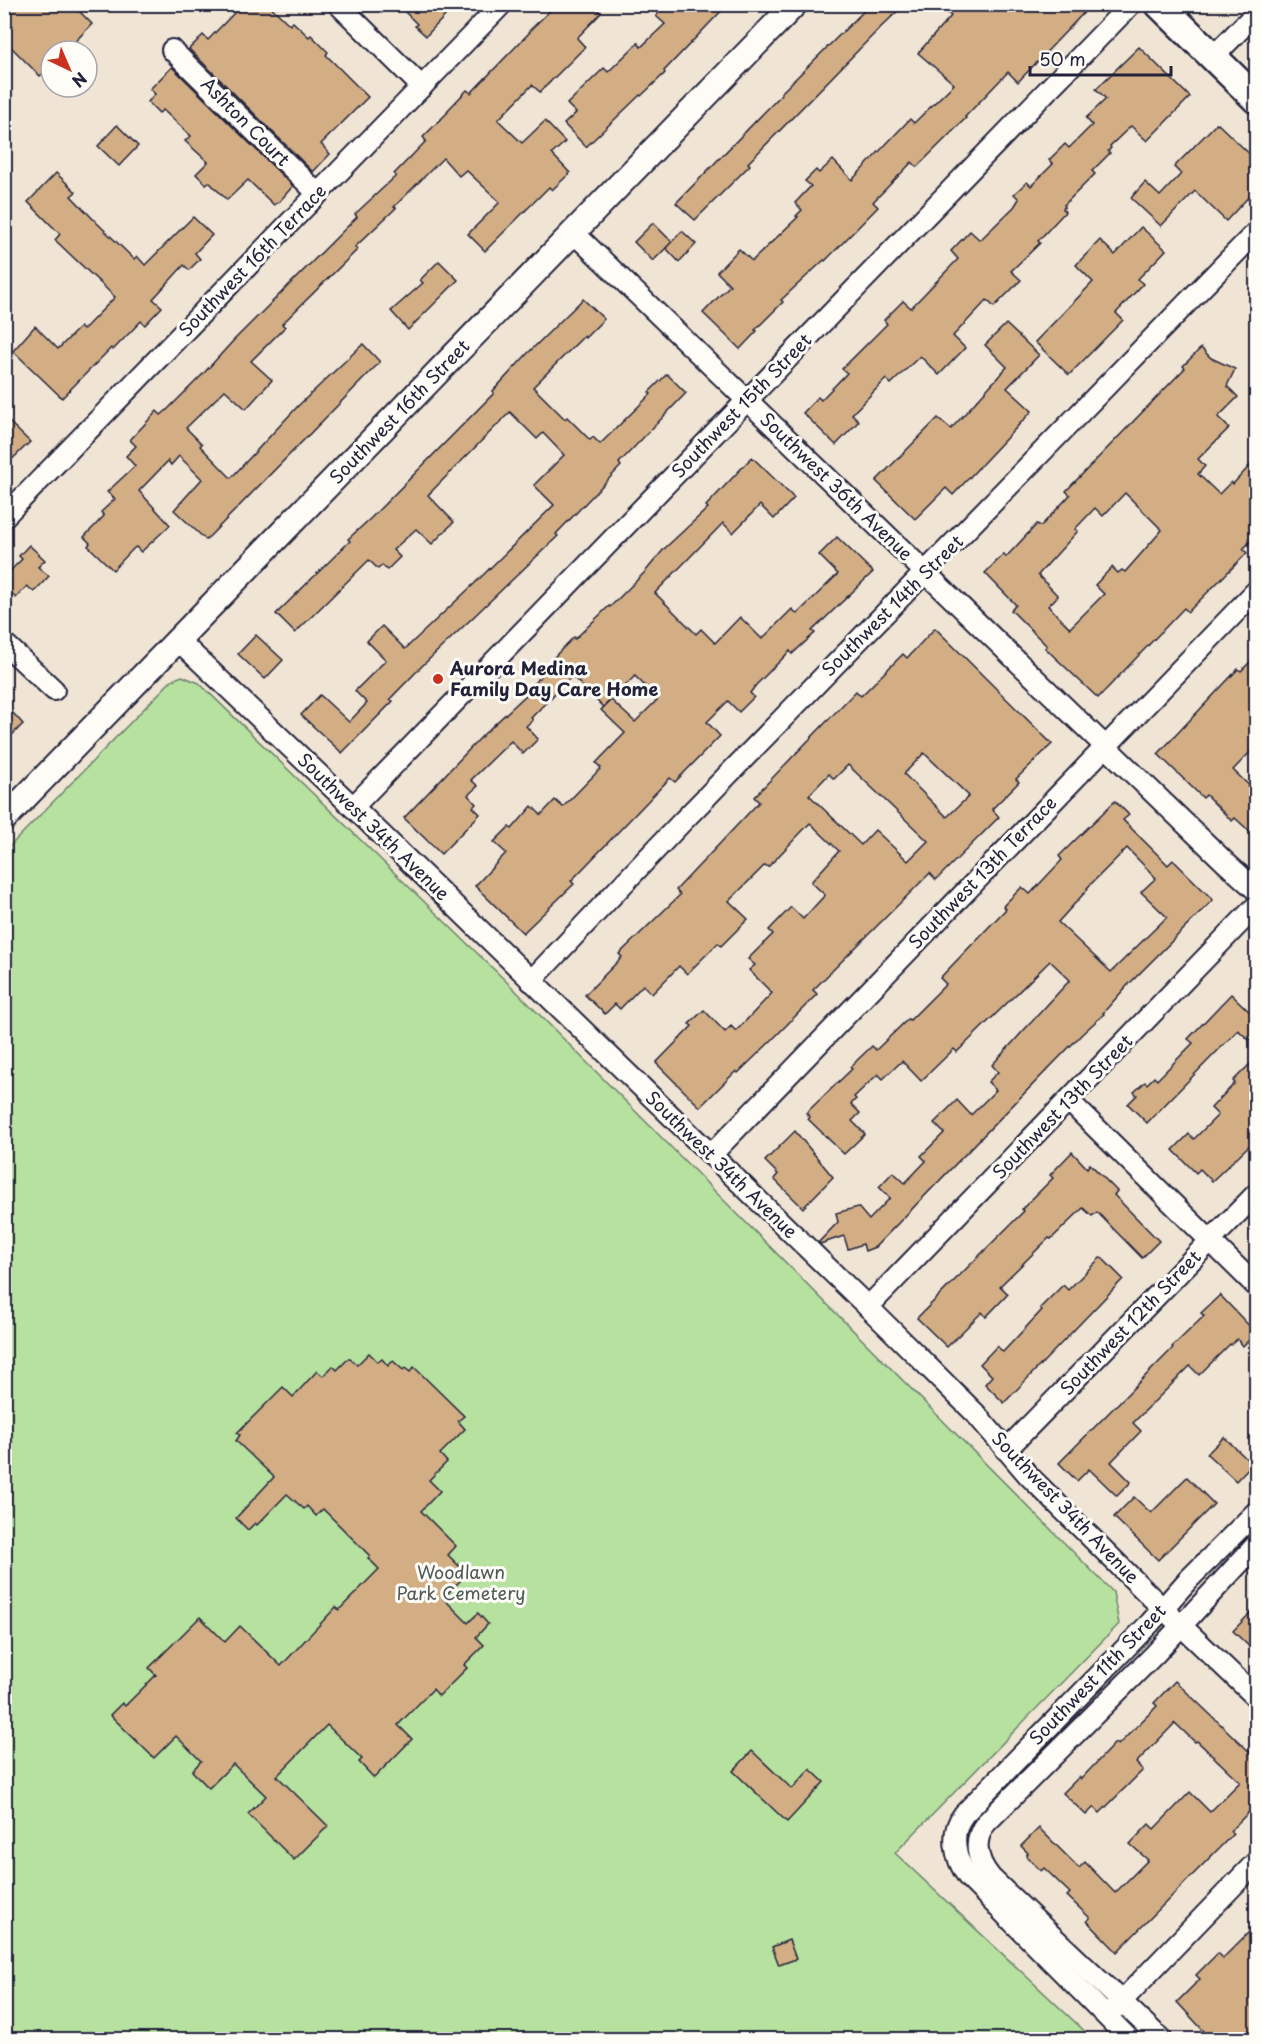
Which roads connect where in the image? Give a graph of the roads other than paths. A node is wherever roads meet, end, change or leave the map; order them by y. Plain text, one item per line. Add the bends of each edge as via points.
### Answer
1 (338, 4) edge
2 (502, 4) edge
3 (795, 4) edge
4 (1131, 4) edge
5 (1158, 4) edge
6 (1257, 13) edge
7 (172, 50) dead end
8 (1213, 57) junction
9 (422, 87) junction
10 (1257, 99) edge
11 (318, 194) junction
12 (574, 232) junction
13 (1257, 232) edge
14 (747, 400) junction
15 (4, 517) edge
16 (925, 574) junction
17 (1257, 591) edge
18 (179, 641) junction
19 (4, 643) edge
20 (54, 690) dead end
21 (1105, 747) junction
22 (353, 807) junction
23 (4, 819) edge
24 (1257, 890) edge
25 (1257, 906) edge
26 (531, 981) junction
27 (1069, 1101) junction
28 (711, 1155) junction
29 (1257, 1194) edge
30 (1211, 1241) junction
31 (1257, 1286) edge
32 (868, 1307) junction
33 (1006, 1450) junction
34 (1257, 1512) edge
35 (1257, 1545) edge
36 (1163, 1607) junction
37 (1181, 1624) junction
38 (1257, 1697) edge
39 (977, 1845) junction
40 (956, 1846) junction
41 (1257, 1862) edge
42 (1122, 2001) junction
43 (1107, 2016) junction
44 (1130, 2040) edge
45 (1162, 2040) edge

1 - 9 street
2 - 9 street, Southwest 16th Terrace
3 - 12 street, Southwest 16th Street
4 - 14 street, Southwest 15th Street
5 - 8 main road
6 - 8 street
7 - 11 street, Ashton Court
8 - 10 main road
9 - 11 street, Southwest 16th Terrace
11 - 15 street, Southwest 16th Terrace
12 - 14 street, Southwest 36th Avenue
12 - 18 street, Southwest 16th Street
13 - 16 street, Southwest 14th Street
14 - 16 street, Southwest 36th Avenue
14 - 22 street, Southwest 15th Street
16 - 21 street, Southwest 36th Avenue
16 - 26 street, Southwest 14th Street
17 - 21 street, Southwest 13th Terrace
18 - 22 street, Southwest 34th Avenue
18 - 23 street, Southwest 16th Street
19 - 20 street
21 - 24 street, Southwest 36th Avenue
21 - 28 street, Southwest 13th Terrace
22 - 26 street, Southwest 34th Avenue
25 - 27 street, Southwest 13th Street
26 - 28 street, Southwest 34th Avenue
27 - 30 street
27 - 32 street, Southwest 13th Street
28 - 32 street, Southwest 34th Avenue
29 - 30 street, Southwest 12th Street
30 - 31 street
30 - 33 street, Southwest 12th Street
32 - 33 street, Southwest 34th Avenue via 975,1413
33 - 36 street, Southwest 34th Avenue
34 - 36 street, Southwest 11th Street
35 - 37 street, Southwest 11th Street
36 - 37 street, Southwest 34th Avenue
36 - 40 street, Southwest 11th Street via 964,1814 956,1828
37 - 38 street, Southwest 34th Avenue
37 - 39 street, Southwest 11th Street via 986,1823
39 - 40 street
39 - 42 street via 982,1866 991,1878
40 - 43 street via 968,1877
41 - 42 street
42 - 43 street
42 - 45 street
43 - 44 street

